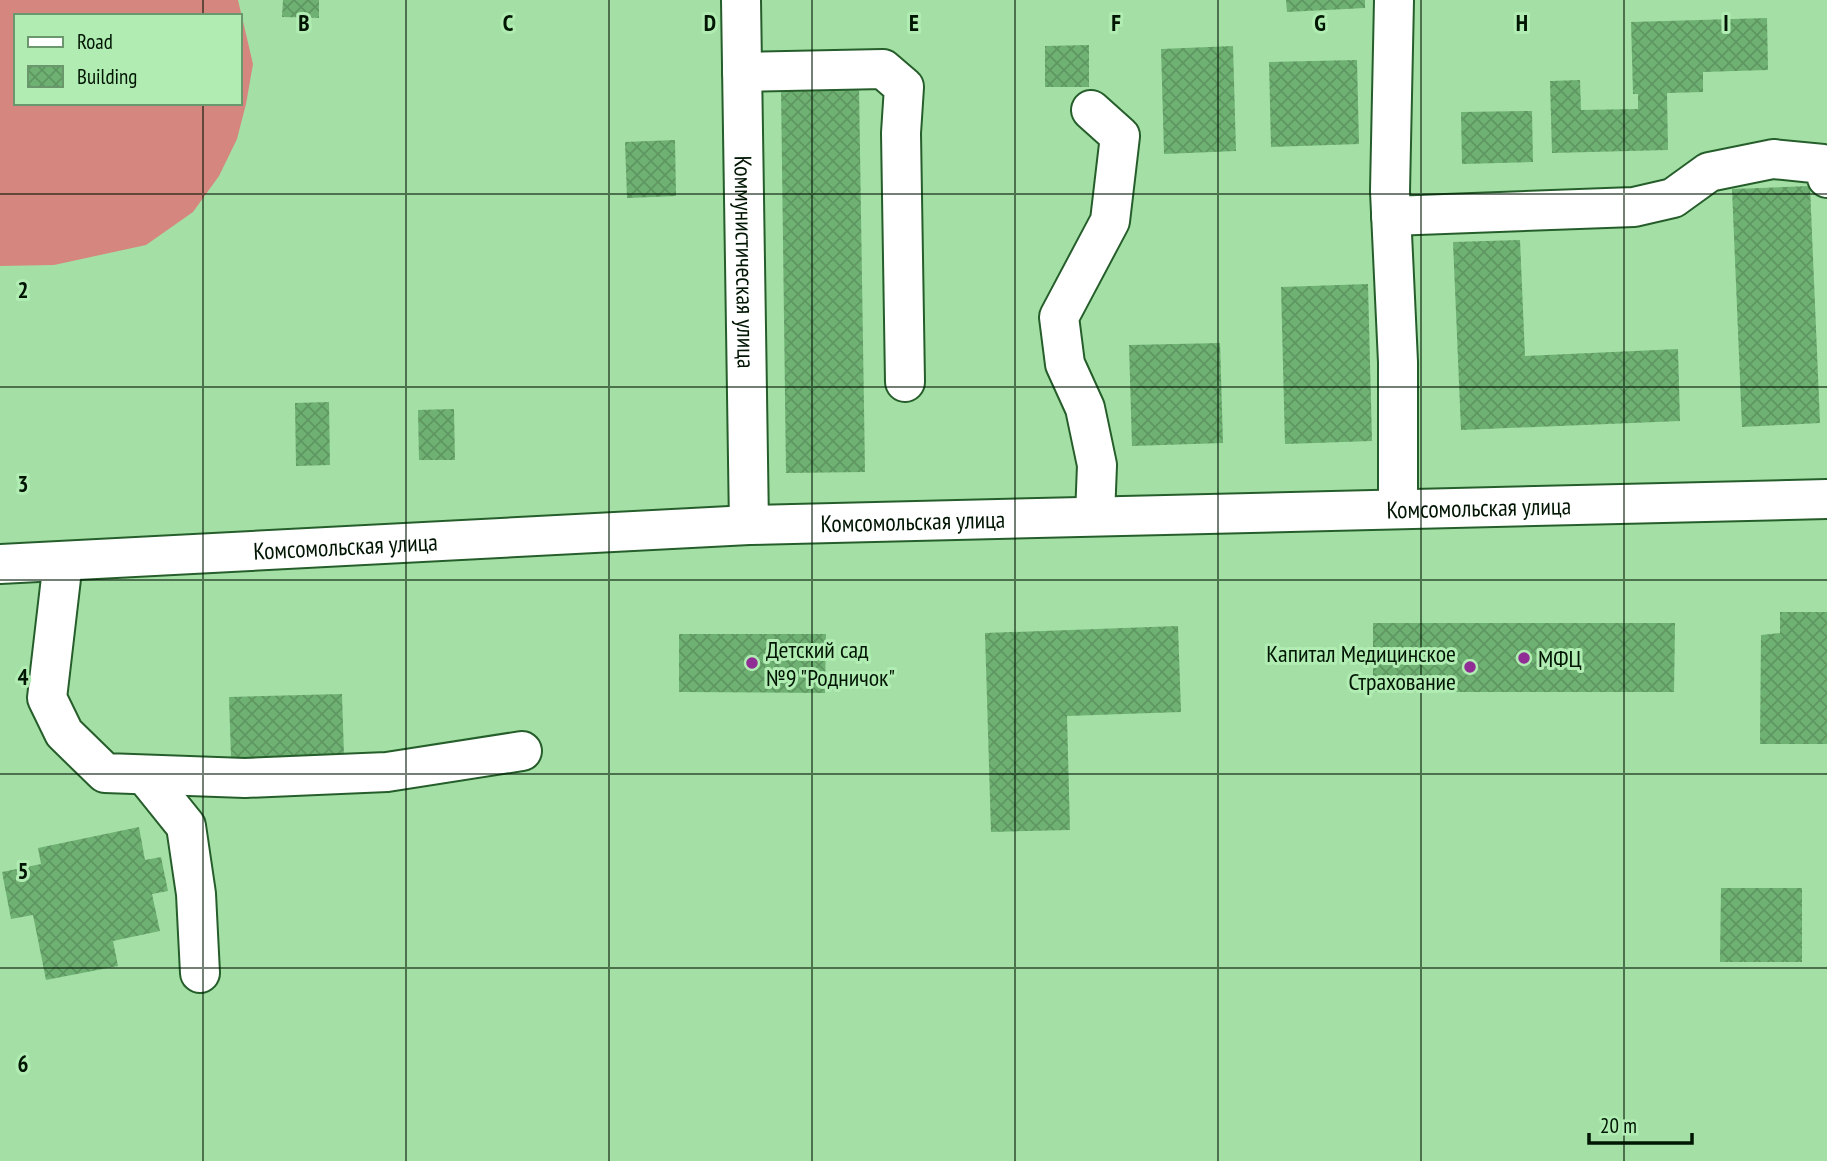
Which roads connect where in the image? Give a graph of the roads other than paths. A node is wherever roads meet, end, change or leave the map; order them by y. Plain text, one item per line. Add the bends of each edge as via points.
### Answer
1 (741, 0) edge
2 (1394, 0) edge
3 (742, 72) junction
4 (1091, 110) dead end
5 (1827, 178) edge
6 (1391, 216) junction
7 (905, 382) dead end
8 (1827, 499) edge
9 (1398, 509) junction
10 (1095, 516) junction
11 (749, 525) junction
12 (63, 561) junction
13 (0, 564) edge
14 (522, 751) dead end
15 (145, 775) junction
16 (200, 973) dead end

1 - 3 main road, Коммунистическая улица
2 - 6 main road
3 - 7 main road via 883,69 904,88
3 - 11 main road, Коммунистическая улица
4 - 10 main road via 1120,136 1110,221 1059,317 1065,363 1085,408 1097,465
5 - 6 main road via 1823,164 1773,159 1709,172 1673,198 1634,207
6 - 9 main road via 1398,362
8 - 9 main road, Комсомольская улица
9 - 10 main road, Комсомольская улица
10 - 11 main road, Комсомольская улица
11 - 12 main road, Комсомольская улица
12 - 13 main road, Комсомольская улица
12 - 15 main road via 47,698 64,733 106,773
14 - 15 main road via 387,772 246,778
15 - 16 main road via 186,826 196,894

